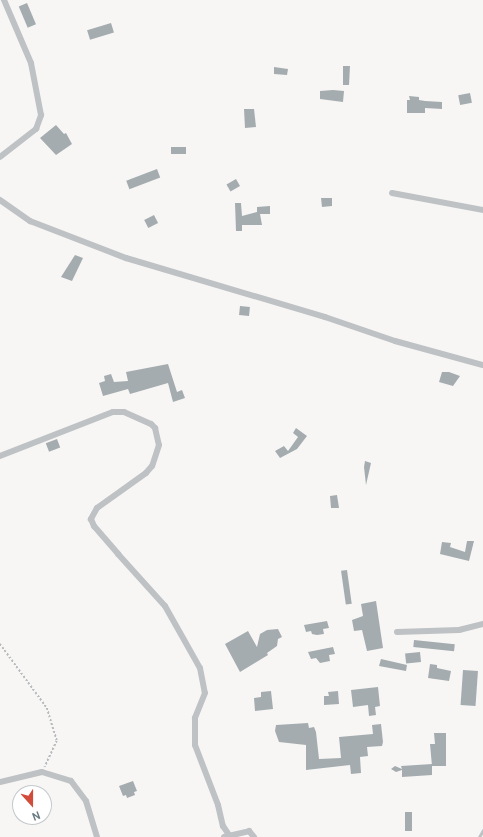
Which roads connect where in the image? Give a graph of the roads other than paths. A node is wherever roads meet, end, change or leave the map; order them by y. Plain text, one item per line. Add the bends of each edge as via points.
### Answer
1 (4, 0) edge
2 (0, 157) edge
3 (392, 193) dead end
4 (0, 200) edge
5 (483, 210) edge
6 (483, 365) edge
7 (0, 456) edge
8 (483, 624) edge
9 (397, 632) dead end
10 (0, 782) edge
11 (483, 830) edge
12 (227, 836) edge
13 (97, 837) edge
14 (254, 837) edge
15 (479, 837) edge

1 - 2 street via 31,63 41,115 36,129
3 - 5 street
4 - 6 street via 30,221 126,258 325,317 395,341
7 - 12 street via 113,412 124,412 155,428 159,445 152,466 97,508 91,519 94,526 165,606 200,668 205,694 194,724 195,745
8 - 9 street via 459,630
10 - 13 street via 42,772 60,776 76,784 86,801
11 - 15 lane
12 - 14 street via 249,831

